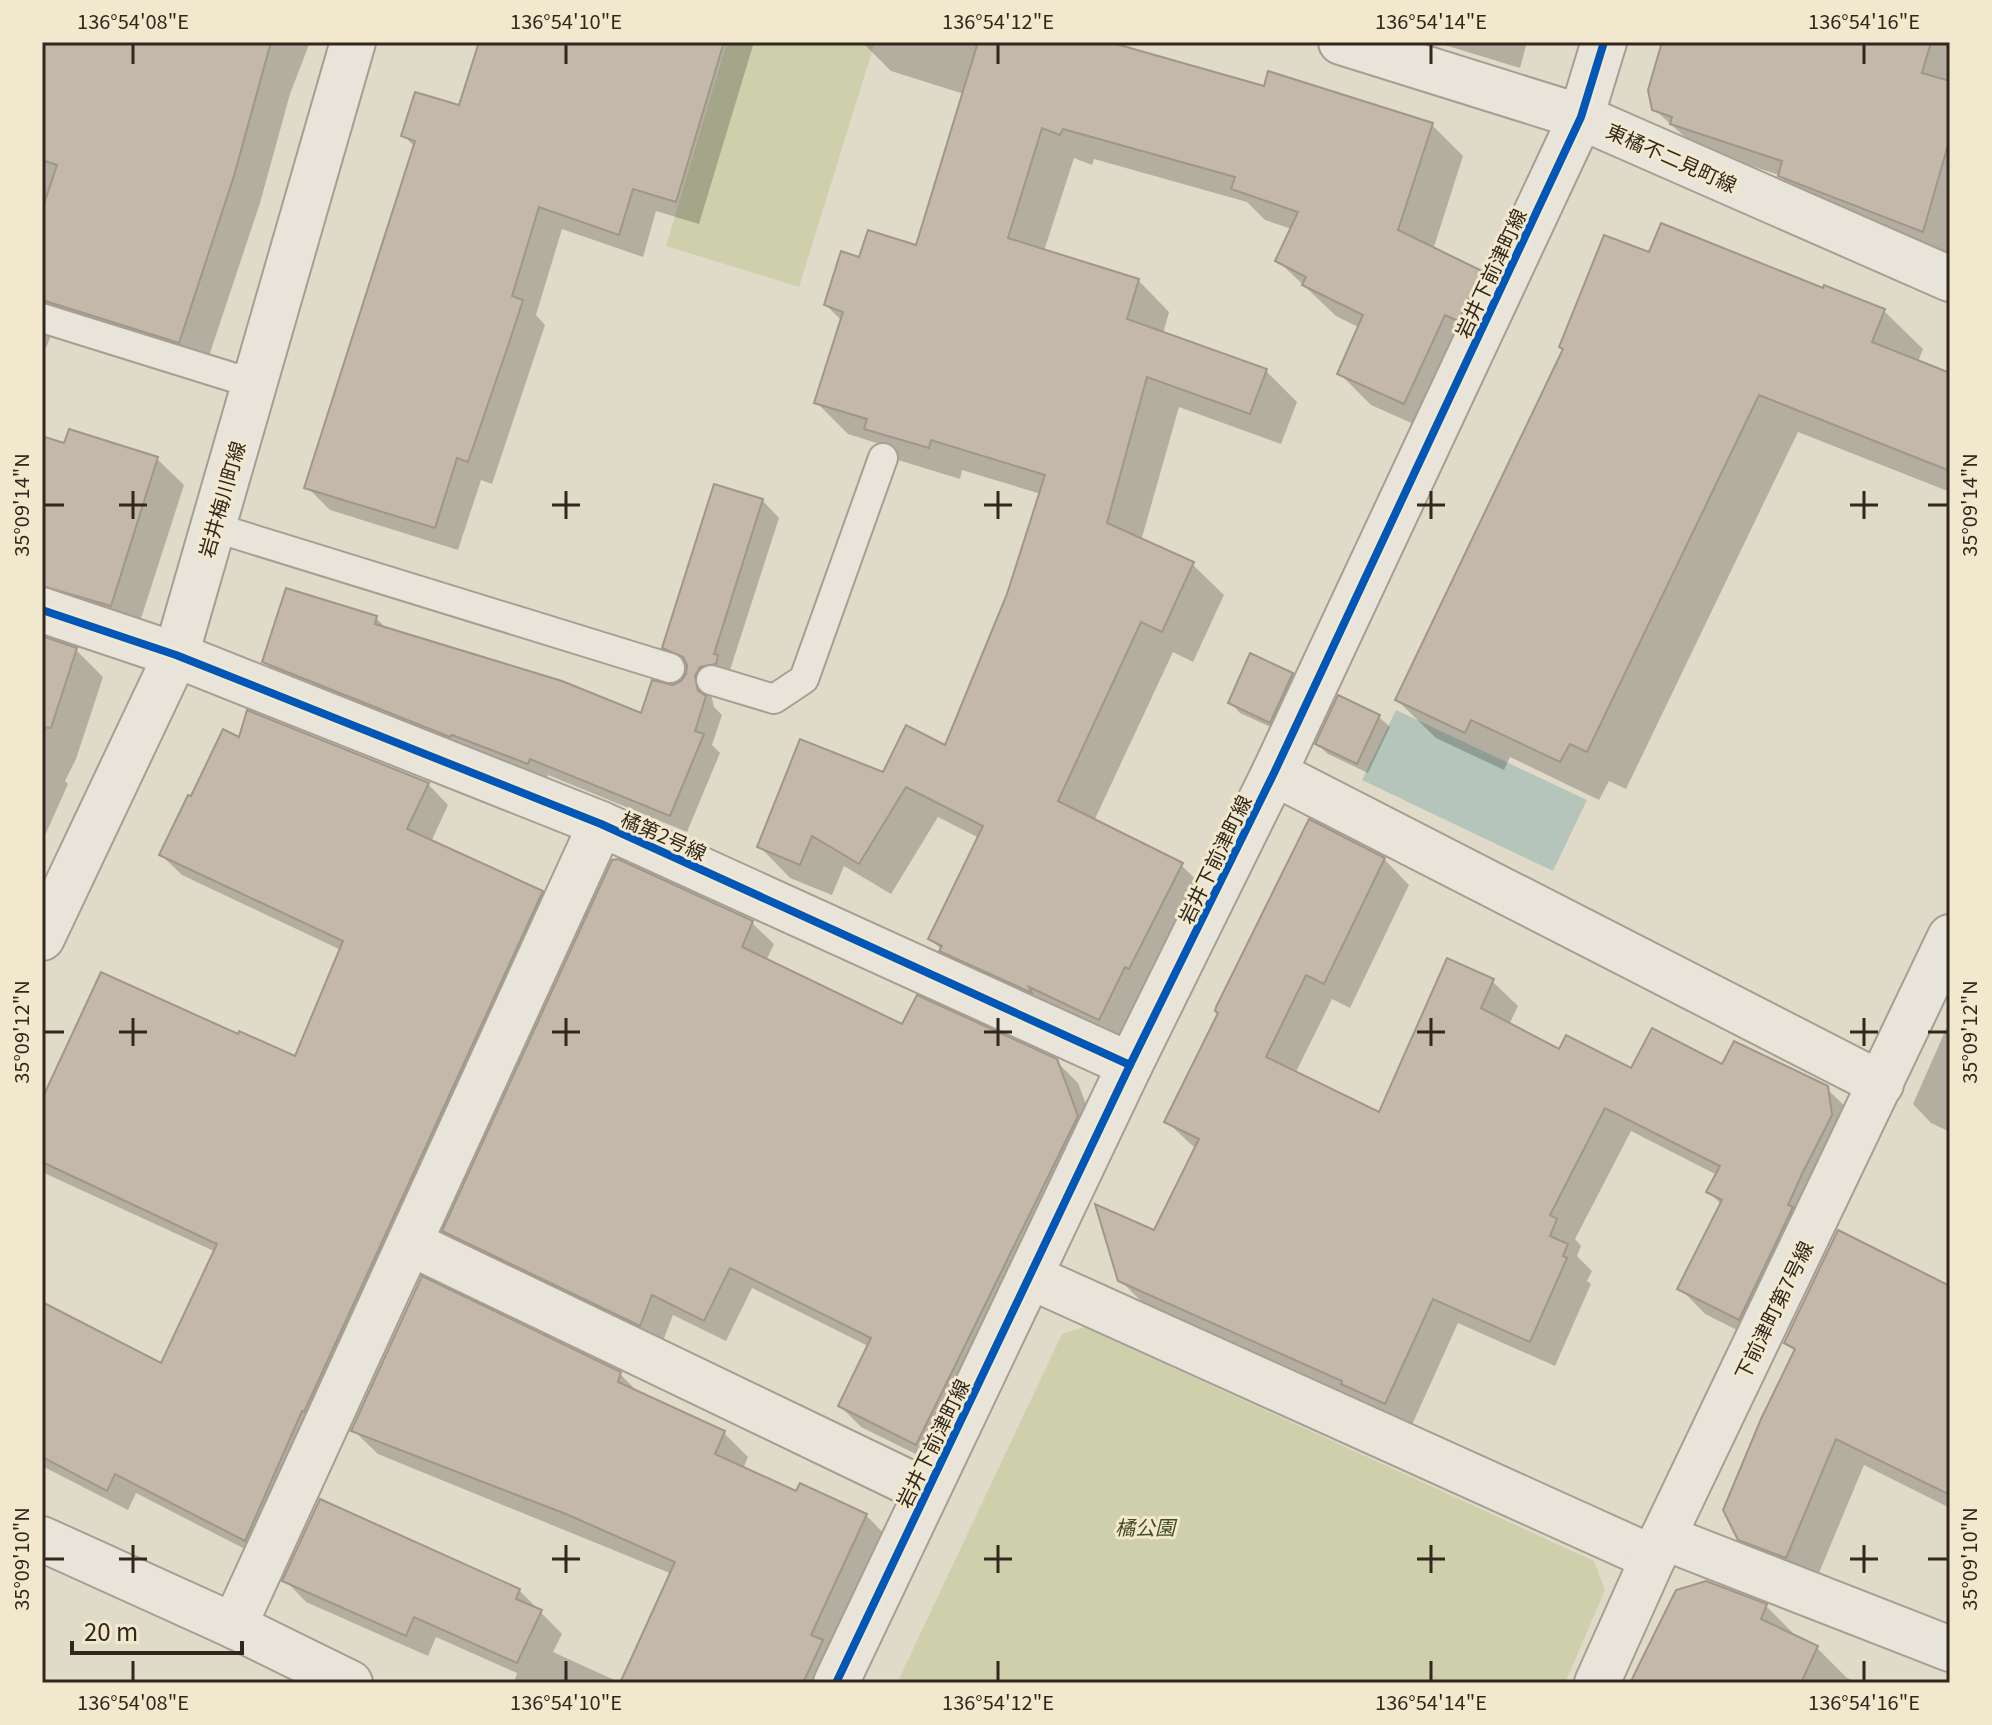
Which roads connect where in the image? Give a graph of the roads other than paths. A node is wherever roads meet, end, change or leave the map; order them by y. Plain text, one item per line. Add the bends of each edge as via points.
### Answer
1 (353, 42) edge
2 (1341, 42) edge
3 (1604, 42) edge
4 (1581, 117) junction
5 (1950, 279) edge
6 (42, 318) edge
7 (254, 384) junction
8 (883, 458) dead end
9 (213, 527) junction
10 (42, 610) edge
11 (176, 655) junction
12 (670, 668) dead end
13 (711, 680) dead end
14 (1274, 773) junction
15 (601, 824) junction
16 (1950, 937) edge
17 (42, 938) edge
18 (1130, 1065) junction
19 (1881, 1084) junction
20 (410, 1243) junction
21 (1031, 1277) junction
22 (926, 1491) junction
23 (42, 1539) edge
24 (1658, 1548) junction
25 (234, 1626) junction
26 (1950, 1649) edge
27 (350, 1683) edge
28 (836, 1683) edge
29 (1597, 1683) edge

1 - 7 street, 岩井梅川町線
2 - 4 street, 東橘不二見町線
3 - 4 street, 岩井下前津町線
4 - 5 street, 東橘不二見町線
4 - 14 street, 岩井下前津町線
6 - 7 lane
7 - 9 street, 岩井梅川町線
8 - 13 lane via 804,679 774,699
9 - 11 street, 岩井梅川町線
9 - 12 lane
10 - 11 street, 橘第2号線
11 - 15 street, 橘第2号線
11 - 17 street, 岩井梅川町線
14 - 18 street, 岩井下前津町線
14 - 19 street
15 - 18 street, 橘第2号線
15 - 20 street
16 - 19 street, 下前津町第7号線
18 - 21 street, 岩井下前津町線
19 - 24 street, 下前津町第7号線
20 - 22 street
20 - 25 street
21 - 22 street, 岩井下前津町線
21 - 24 street
22 - 28 street, 岩井下前津町線
23 - 25 street
24 - 26 street
24 - 29 street, 下前津町第7号線
25 - 27 street

